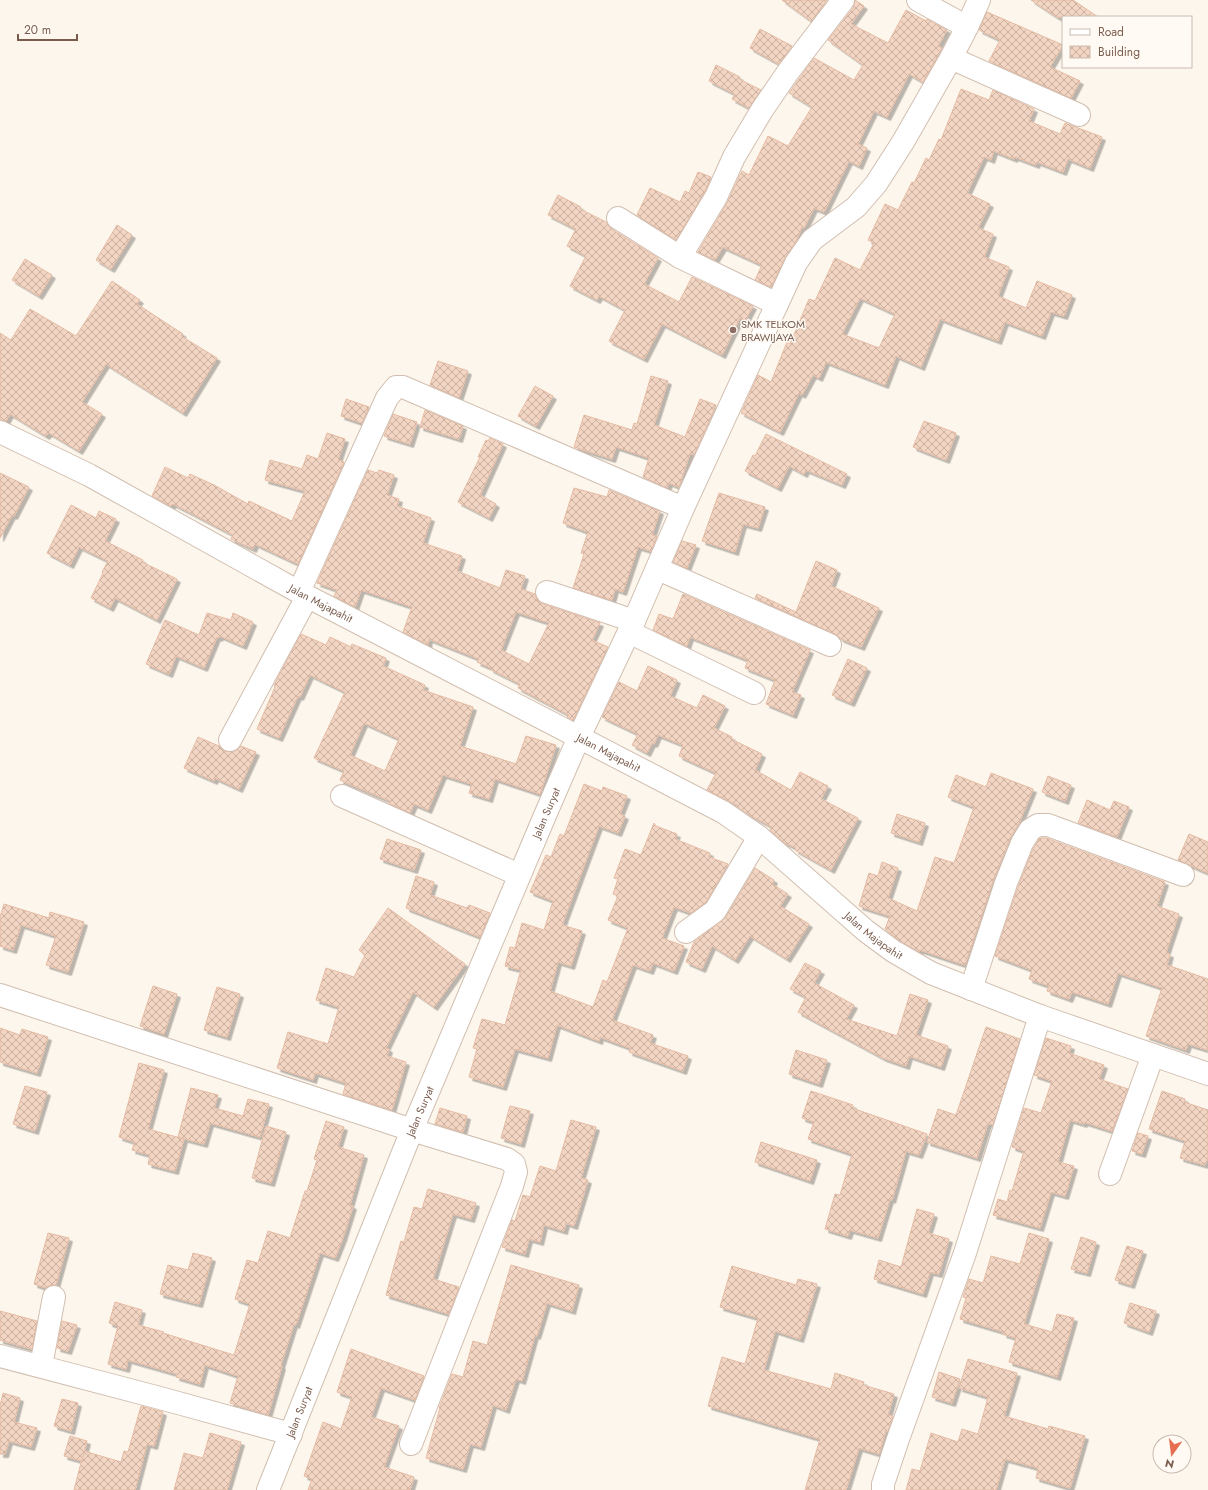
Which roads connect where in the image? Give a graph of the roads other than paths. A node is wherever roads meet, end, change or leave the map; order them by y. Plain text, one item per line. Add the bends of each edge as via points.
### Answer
1 (843, 0) edge
2 (918, 0) edge
3 (979, 0) edge
4 (968, 27) junction
5 (951, 58) junction
6 (1079, 115) dead end
7 (618, 218) dead end
8 (680, 257) junction
9 (777, 304) junction
10 (0, 432) edge
11 (683, 508) junction
12 (658, 569) junction
13 (547, 592) dead end
14 (303, 594) junction
15 (631, 627) junction
16 (830, 645) dead end
17 (754, 693) dead end
18 (580, 737) junction
19 (230, 740) dead end
20 (342, 796) dead end
21 (759, 837) junction
22 (519, 875) junction
23 (1183, 875) dead end
24 (686, 932) dead end
25 (971, 989) junction
26 (0, 995) edge
27 (1040, 1016) junction
28 (1154, 1055) junction
29 (1208, 1074) edge
30 (412, 1130) junction
31 (1110, 1174) dead end
32 (54, 1297) dead end
33 (0, 1356) edge
34 (41, 1366) junction
35 (291, 1434) junction
36 (411, 1444) dead end
37 (268, 1490) edge
38 (884, 1490) edge

1 - 8 street via 762,110 734,156 716,197
2 - 4 street
3 - 4 street, Jalan Suryat
4 - 5 street, Jalan Suryat
5 - 6 street
5 - 9 street, Jalan Suryat via 876,184 856,207 812,240 796,263
7 - 8 street
8 - 9 street
9 - 11 street, Jalan Suryat
10 - 14 street, Jalan Majapahit via 89,475
11 - 12 street, Jalan Suryat
11 - 14 street via 404,387 396,387 387,398
12 - 15 street, Jalan Suryat
12 - 16 street
13 - 15 street
14 - 18 street, Jalan Majapahit
14 - 19 street
15 - 17 street
15 - 18 street, Jalan Suryat
18 - 21 street, Jalan Majapahit via 723,812
18 - 22 street, Jalan Suryat
20 - 22 street
21 - 24 street via 716,911
21 - 25 street, Jalan Majapahit via 866,931 893,951 931,973
22 - 30 street, Jalan Suryat
23 - 25 street via 1048,825 1038,825 1030,830 1022,843
25 - 27 street, Jalan Majapahit
26 - 30 street
27 - 28 street, Jalan Majapahit
27 - 38 street via 965,1253 898,1439 883,1484
28 - 29 street, Jalan Majapahit
28 - 31 street
30 - 35 street, Jalan Suryat
30 - 36 street via 507,1159 514,1164 516,1172
32 - 34 street
33 - 34 street
34 - 35 street
35 - 37 street, Jalan Suryat

